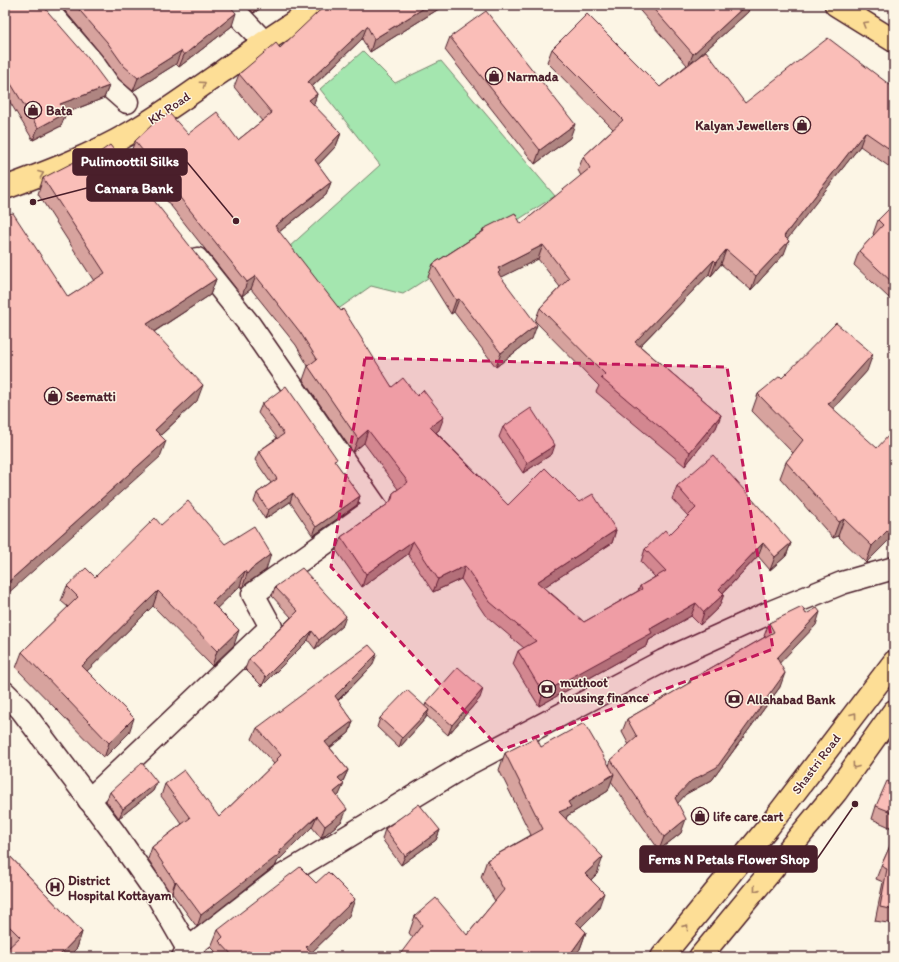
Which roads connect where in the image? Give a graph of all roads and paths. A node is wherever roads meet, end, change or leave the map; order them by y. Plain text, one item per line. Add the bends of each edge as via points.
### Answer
1 (229, 5) edge
2 (321, 5) edge
3 (836, 5) edge
4 (44, 6) edge
5 (894, 41) edge
6 (264, 42) junction
7 (127, 102) dead end
8 (5, 188) edge
9 (186, 245) edge
10 (894, 568) edge
11 (894, 662) edge
12 (5, 693) edge
13 (894, 711) edge
14 (89, 800) junction
15 (186, 953) edge
16 (662, 957) edge
17 (700, 957) edge

1 - 6 street
2 - 6 main road, KK Road
5 -> 3 main road
4 - 7 street via 110,87
8 -> 6 main road, KK Road via 63,166 129,134
9 - 14 street via 249,324 376,507 253,594 271,627
10 - 15 street via 842,583 663,661 464,766 281,877
16 -> 11 main road, Shastri Road via 768,826
12 - 14 street via 21,709
13 -> 17 main road via 836,792
14 - 15 street via 153,888

